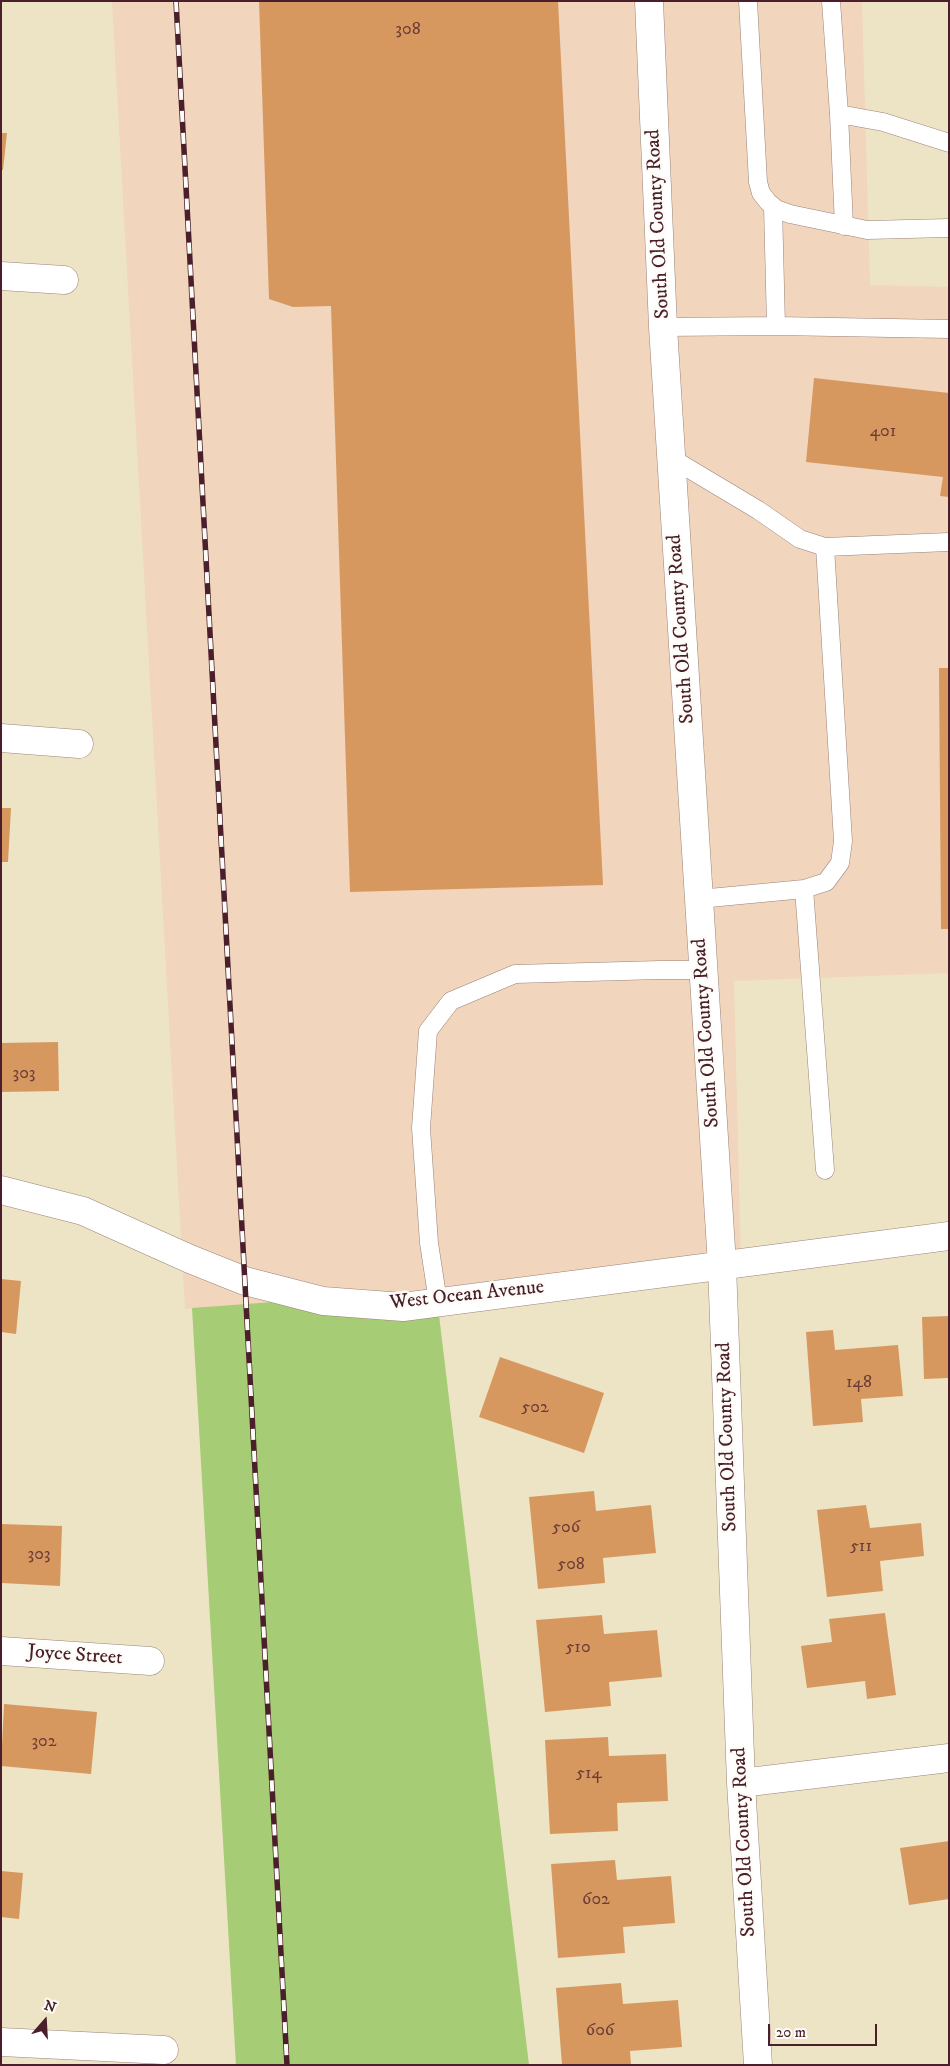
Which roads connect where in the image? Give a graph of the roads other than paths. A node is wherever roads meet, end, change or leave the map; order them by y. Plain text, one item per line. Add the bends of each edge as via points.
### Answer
1 (649, 1) edge
2 (748, 1) edge
3 (831, 1) edge
4 (840, 114) junction
5 (949, 143) edge
6 (773, 206) junction
7 (844, 226) junction
8 (949, 228) edge
9 (1, 276) edge
10 (64, 280) dead end
11 (776, 326) junction
12 (663, 327) junction
13 (949, 329) edge
14 (671, 458) junction
15 (949, 542) edge
16 (825, 546) junction
17 (1, 738) edge
18 (79, 744) dead end
19 (804, 888) junction
20 (699, 899) junction
21 (704, 970) junction
22 (825, 1170) dead end
23 (1, 1190) edge
24 (949, 1236) edge
25 (722, 1265) junction
26 (438, 1302) junction
27 (1, 1651) edge
28 (150, 1661) dead end
29 (949, 1758) edge
30 (741, 1782) junction
31 (1, 2042) edge
32 (164, 2050) dead end
33 (758, 2065) edge

1 - 12 street, South Old County Road
2 - 6 lane via 758,182 760,193
3 - 4 lane
4 - 5 lane via 883,122
4 - 7 lane
6 - 7 lane via 790,214
6 - 11 lane
7 - 8 lane via 909,231
9 - 10 street
11 - 12 lane
11 - 13 lane
12 - 14 street, South Old County Road
14 - 16 lane via 800,539
14 - 20 street, South Old County Road
15 - 16 lane
16 - 19 lane via 843,841 840,863 826,882
17 - 18 street
19 - 20 lane
19 - 22 lane
20 - 21 street, South Old County Road
21 - 25 street, South Old County Road
21 - 26 lane via 515,974 451,1001 428,1031 421,1128 429,1244
23 - 26 street, West Ocean Avenue via 83,1211 245,1281 323,1301 403,1306
24 - 25 street, West Ocean Avenue
25 - 26 street, West Ocean Avenue
25 - 30 street, South Old County Road
27 - 28 street, Joyce Street
29 - 30 street
30 - 33 street, South Old County Road
31 - 32 street

